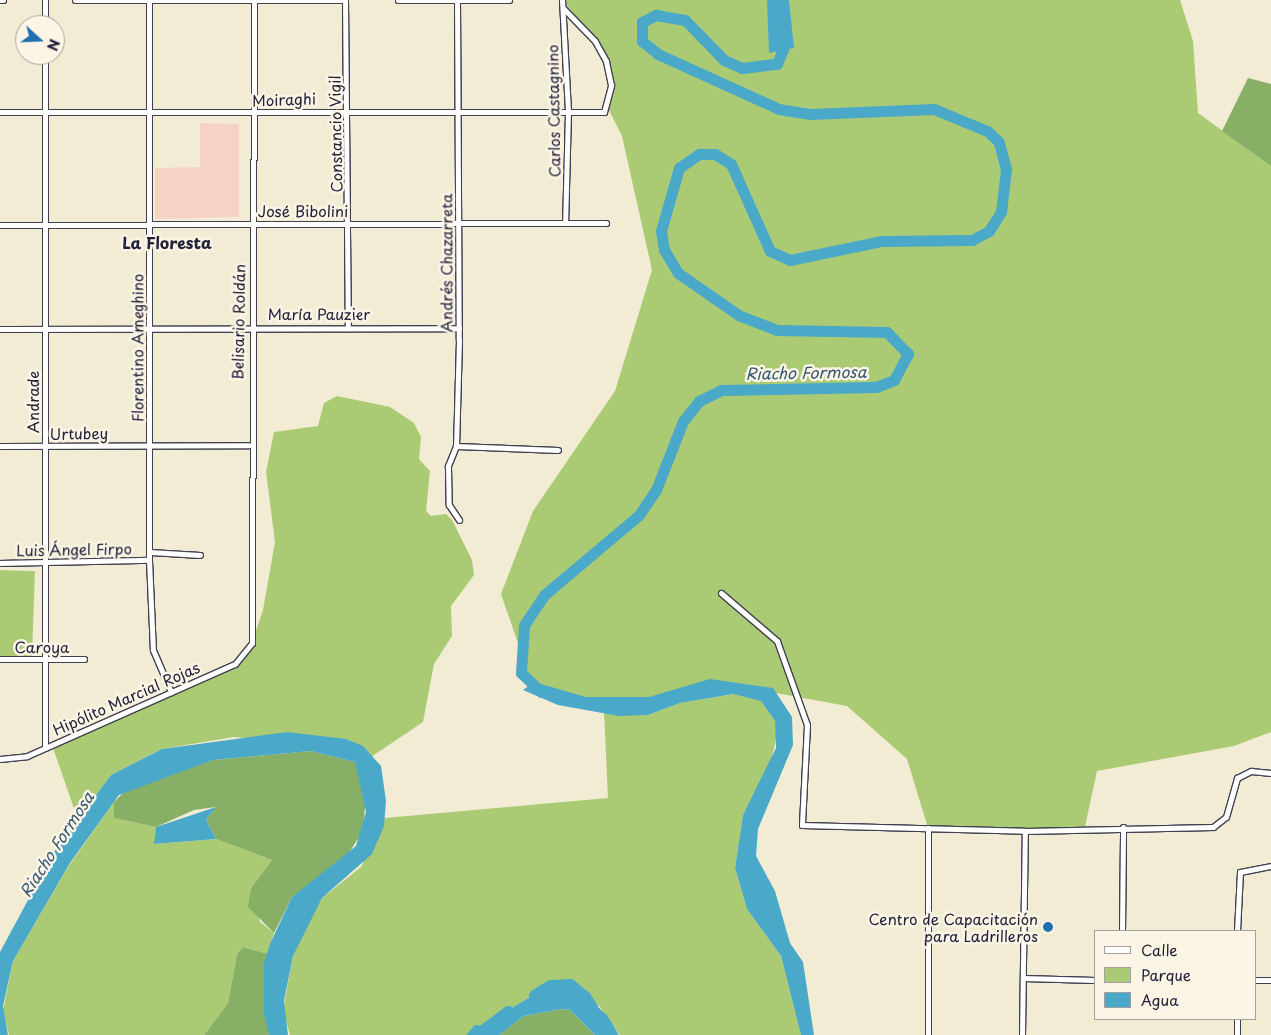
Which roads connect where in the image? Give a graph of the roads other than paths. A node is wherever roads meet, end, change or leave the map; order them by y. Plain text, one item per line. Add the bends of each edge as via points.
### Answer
1 (45, 0) edge
2 (75, 0) edge
3 (341, 0) edge
4 (345, 0) edge
5 (398, 0) edge
6 (457, 0) edge
7 (508, 0) edge
8 (562, 0) edge
9 (149, 1) edge
10 (254, 1) edge
11 (563, 8) junction
12 (45, 15) edge
13 (45, 65) edge
14 (346, 109) junction
15 (458, 110) junction
16 (46, 111) junction
17 (0, 112) edge
18 (150, 112) junction
19 (568, 112) junction
20 (253, 113) junction
21 (149, 223) junction
22 (252, 223) junction
23 (565, 223) junction
24 (606, 223) dead end
25 (46, 224) junction
26 (349, 224) junction
27 (0, 225) edge
28 (458, 226) junction
29 (251, 326) junction
30 (150, 327) junction
31 (348, 327) junction
32 (459, 328) junction
33 (0, 329) edge
34 (45, 329) junction
35 (150, 444) junction
36 (249, 445) junction
37 (0, 446) edge
38 (46, 446) junction
39 (456, 446) junction
40 (558, 450) dead end
41 (459, 520) dead end
42 (150, 552) junction
43 (200, 555) dead end
44 (149, 560) junction
45 (0, 563) edge
46 (48, 564) junction
47 (721, 593) dead end
48 (252, 643) joint
49 (0, 659) edge
50 (46, 659) junction
51 (84, 659) dead end
52 (170, 692) junction
53 (45, 748) junction
54 (0, 759) edge
55 (1271, 772) edge
56 (1123, 827) junction
57 (928, 828) junction
58 (1025, 831) junction
59 (1271, 866) edge
60 (1122, 930) edge
61 (1237, 930) edge
62 (1023, 978) junction
63 (1094, 980) edge
64 (1256, 980) edge
65 (1271, 980) edge
66 (1237, 1020) edge
67 (928, 1035) edge
68 (1022, 1035) edge
69 (1237, 1035) edge

1 - 12 street
2 - 9 street
3 - 10 street
4 - 14 street, Constancio Vigil
5 - 6 street
6 - 7 street
6 - 15 street, Andrés Chazarreta
8 - 11 street, Carlos Castagnino
9 - 10 street
9 - 18 street, Florentino Ameghino
10 - 20 street, Belisario Roldán
11 - 19 street, Carlos Castagnino
11 - 19 street, Moiraghi via 601,49 611,85 604,112
13 - 16 street, Andrade
14 - 15 street, Moiraghi
14 - 20 street, Moiraghi
14 - 26 street, Constancio Vigil
15 - 19 street, Moiraghi
15 - 28 street, Andrés Chazarreta
16 - 17 street, Moiraghi
16 - 18 street, Moiraghi
16 - 25 street, Andrade
18 - 20 street, Moiraghi
18 - 21 street, Florentino Ameghino
19 - 23 street, Carlos Castagnino
20 - 22 street, Belisario Roldán
21 - 22 street, José Bibolini
21 - 25 street, José Bibolini
21 - 30 street, Florentino Ameghino
22 - 26 street, José Bibolini
22 - 29 street, Belisario Roldán
23 - 24 street, José Bibolini
23 - 28 street, José Bibolini
25 - 27 street, José Bibolini
25 - 34 street, Andrade
26 - 28 street, José Bibolini
26 - 31 street, Constancio Vigil
28 - 32 street, Andrés Chazarreta
29 - 30 street, María Pauzier
29 - 31 street, María Pauzier
29 - 36 street, Belisario Roldán
30 - 34 street, María Pauzier
30 - 35 street, Florentino Ameghino
31 - 32 street, María Pauzier
32 - 39 street, Andrés Chazarreta
33 - 34 street, María Pauzier
34 - 38 street, Andrade
35 - 36 street, Urtubey
35 - 38 street, Urtubey
35 - 42 street, Florentino Ameghino
36 - 48 street, Belisario Roldán
37 - 38 street, Urtubey
38 - 46 street, Andrade
39 - 40 street
39 - 41 street, Andrés Chazarreta via 448,466 449,505
42 - 43 street, Luis Ángel Firpo
42 - 44 street, Florentino Ameghino
44 - 46 street, Luis Ángel Firpo
44 - 52 street, Florentino Ameghino via 153,650
45 - 46 street, Luis Ángel Firpo
46 - 50 street, Andrade
47 - 57 street via 777,641 804,716 810,735 802,824
48 - 52 street, Hipólito Marcial Rojas via 235,664
49 - 50 street, Caroya
50 - 51 street, Caroya
50 - 53 street, Andrade
52 - 53 street, Hipólito Marcial Rojas
53 - 54 street, Hipólito Marcial Rojas
55 - 56 street via 1251,771 1237,778 1226,817 1213,827
56 - 58 street
56 - 60 street
57 - 58 street
57 - 67 street
58 - 62 street
59 - 61 street via 1240,872
62 - 63 street
62 - 68 street
64 - 65 street
66 - 69 street

